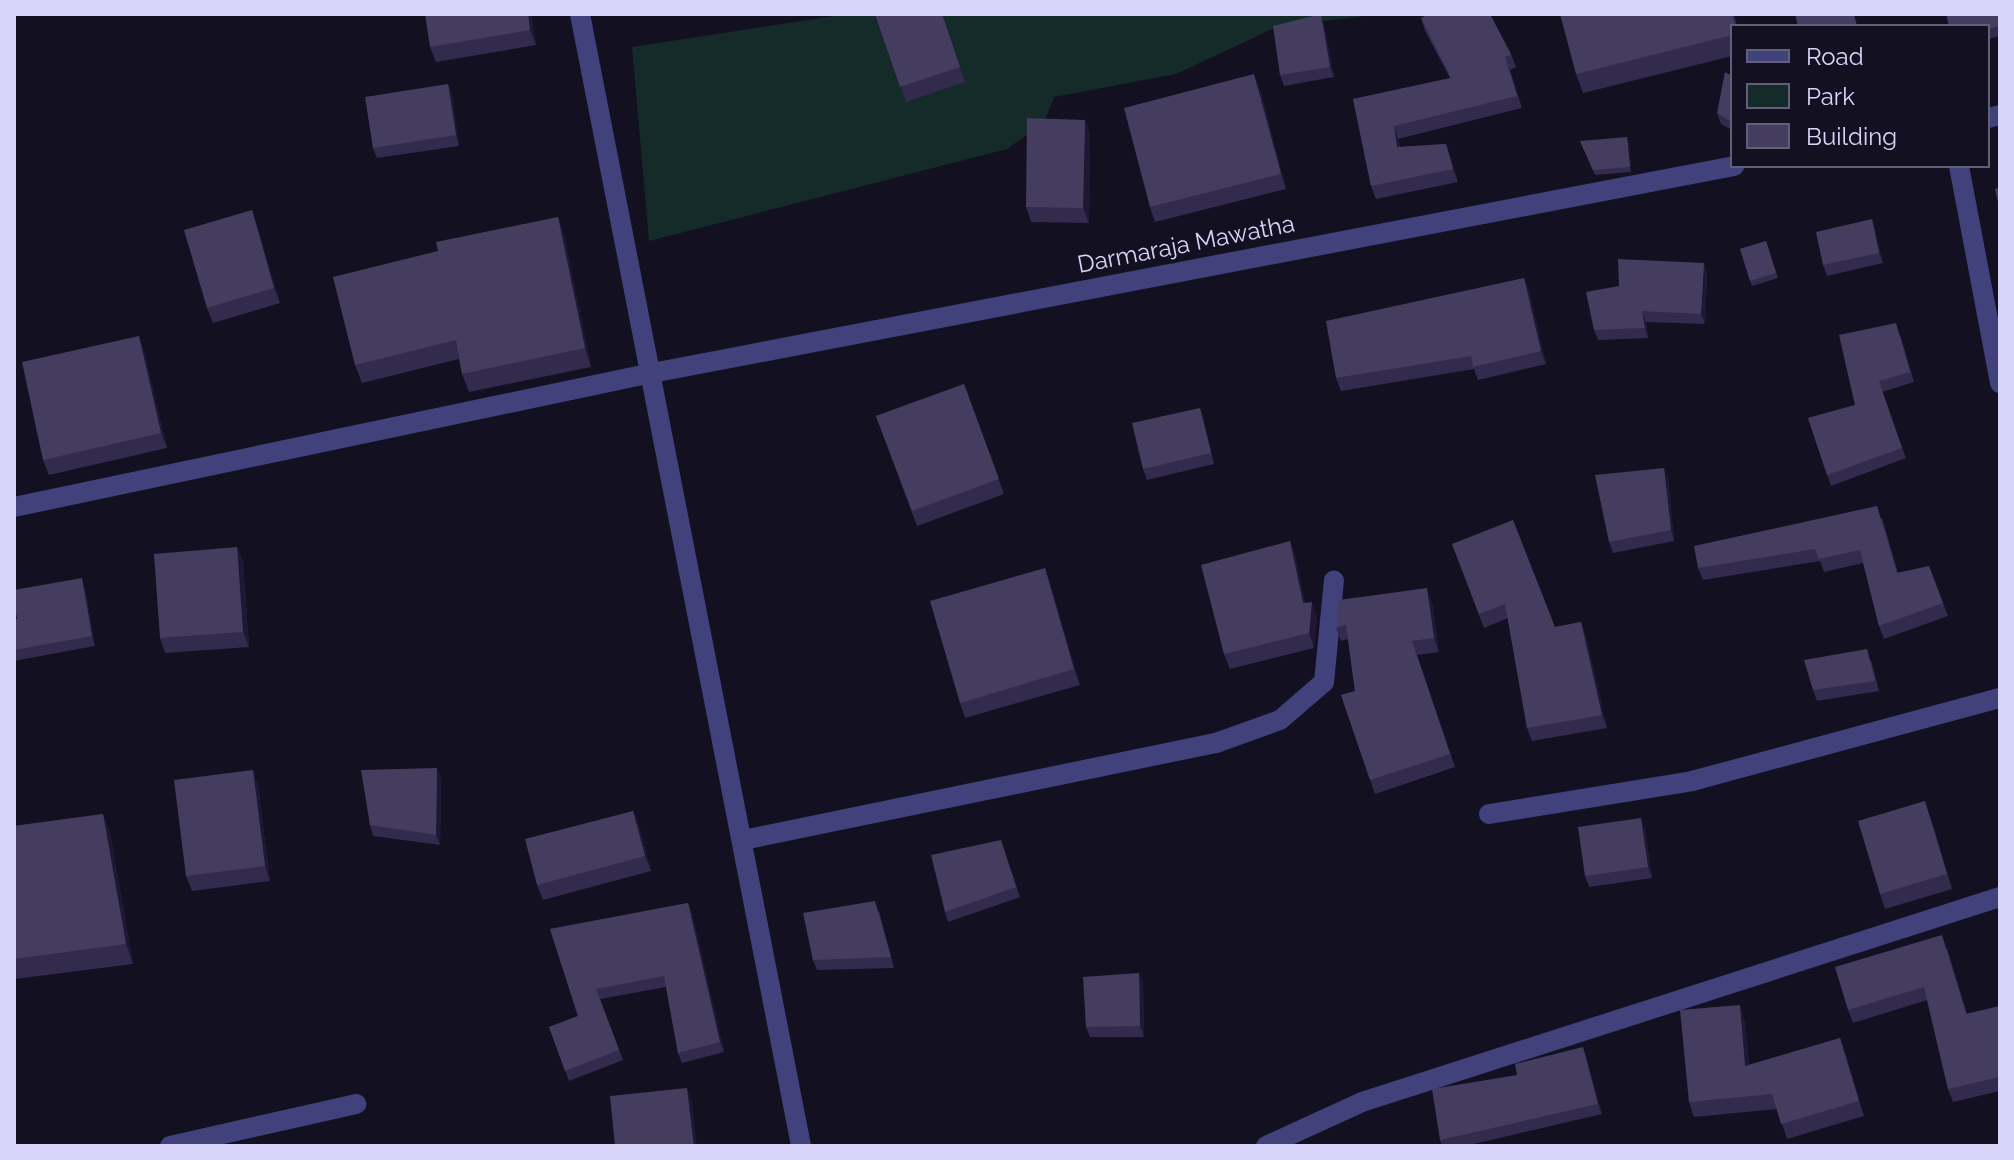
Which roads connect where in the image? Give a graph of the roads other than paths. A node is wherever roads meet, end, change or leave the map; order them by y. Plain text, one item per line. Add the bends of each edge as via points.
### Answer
1 (580, 14) edge
2 (1730, 167) edge
3 (1959, 168) edge
4 (647, 374) junction
5 (2000, 383) edge
6 (14, 507) edge
7 (1334, 580) dead end
8 (2000, 698) edge
9 (1489, 814) dead end
10 (743, 840) junction
11 (2000, 897) edge
12 (356, 1104) dead end
13 (170, 1146) edge
14 (801, 1146) edge
15 (1266, 1146) edge

1 - 4 street
2 - 4 street, Darmaraja Mawatha
3 - 5 street
4 - 6 street, Darmaraja Mawatha
4 - 10 street
7 - 10 street via 1324,682 1280,720 1216,743
8 - 9 street via 1692,781
10 - 14 street
11 - 15 street via 1362,1102
12 - 13 street

